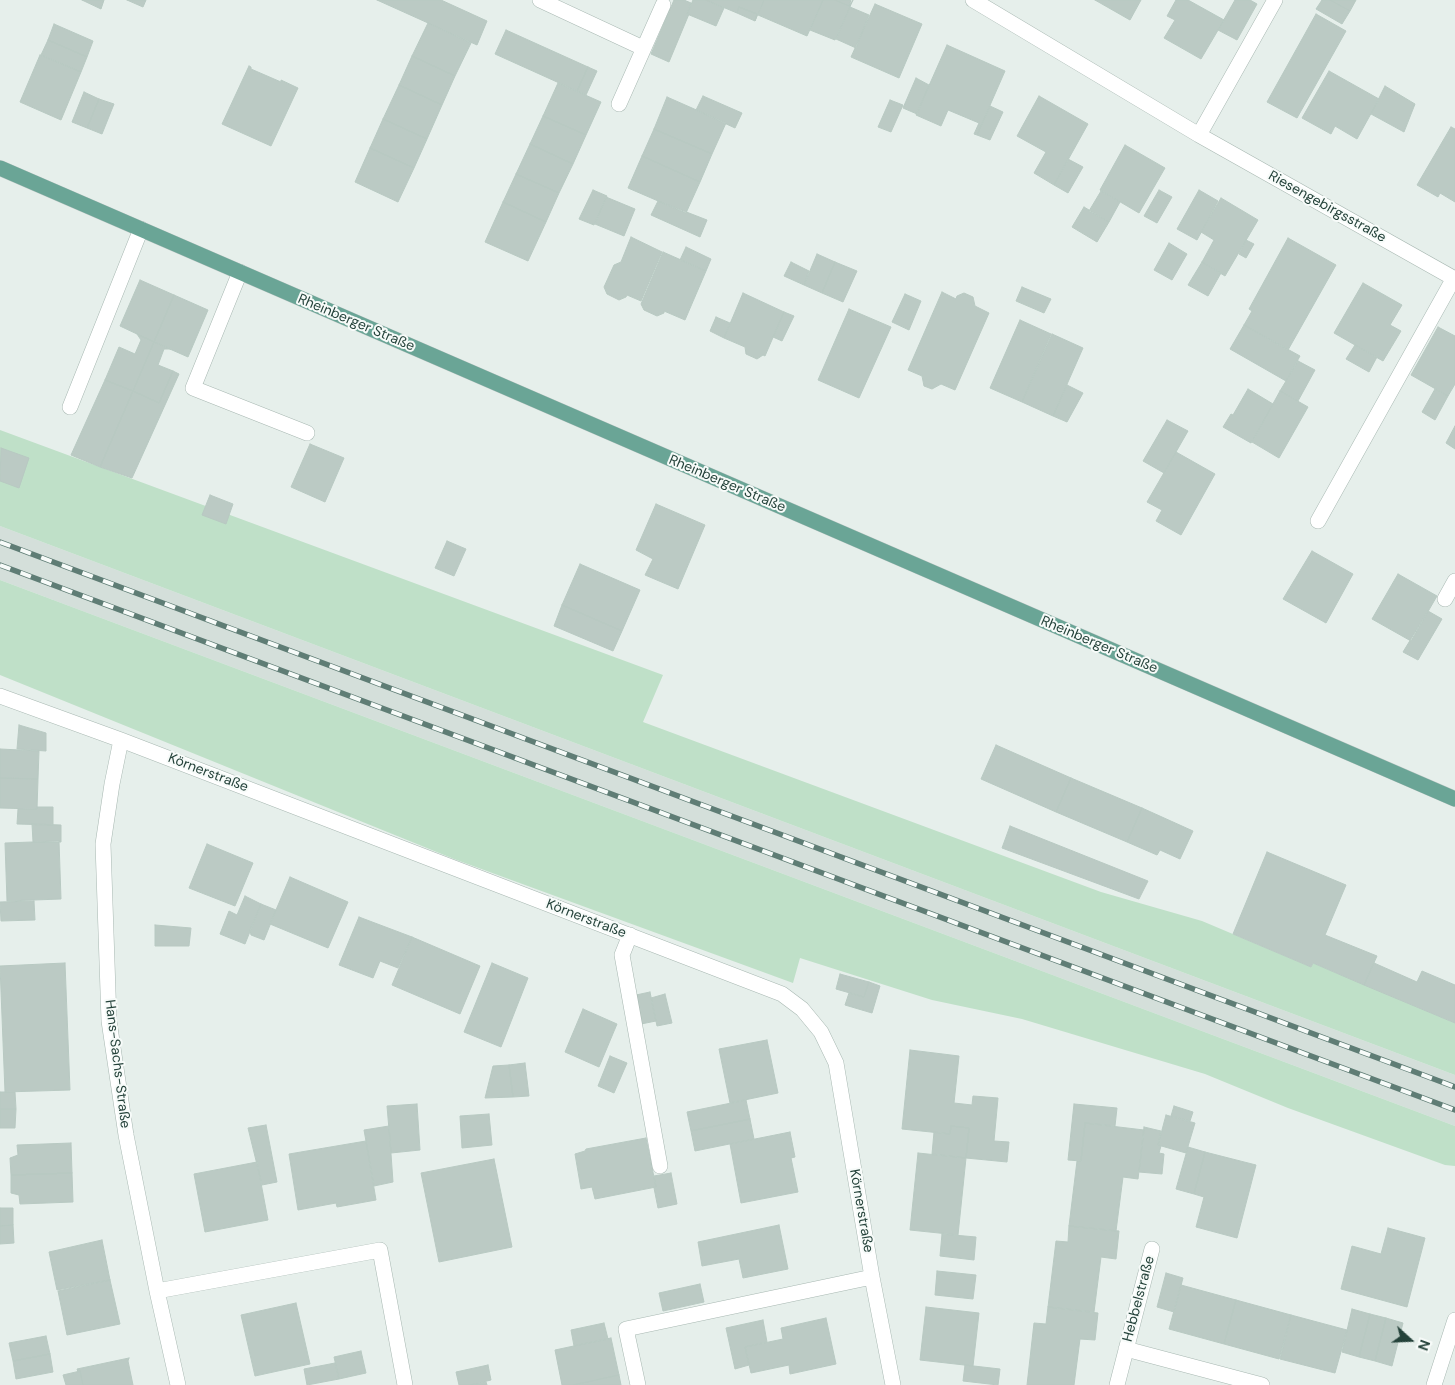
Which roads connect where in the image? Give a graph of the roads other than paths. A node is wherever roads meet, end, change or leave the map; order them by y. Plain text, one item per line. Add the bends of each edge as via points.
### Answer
1 (540, 0) edge
2 (973, 0) edge
3 (1275, 0) edge
4 (662, 5) dead end
5 (643, 48) junction
6 (619, 104) dead end
7 (1199, 135) junction
8 (0, 168) edge
9 (141, 229) junction
10 (240, 272) junction
11 (1454, 279) edge
12 (70, 407) dead end
13 (307, 433) dead end
14 (1318, 522) dead end
15 (1455, 581) edge
16 (1445, 599) dead end
17 (0, 696) edge
18 (122, 740) junction
19 (1455, 799) edge
20 (630, 935) junction
21 (660, 1166) dead end
22 (1152, 1249) dead end
23 (872, 1277) junction
24 (157, 1291) junction
25 (1455, 1320) edge
26 (1126, 1349) junction
27 (178, 1385) edge
28 (405, 1385) edge
29 (638, 1385) edge
30 (893, 1385) edge
31 (1116, 1385) edge
32 (1262, 1385) edge
33 (1434, 1385) edge

1 - 5 street
2 - 7 street, Riesengebirgsstraße
3 - 7 street
4 - 5 street
5 - 6 street
7 - 11 street, Riesengebirgsstraße
8 - 9 main road, Rheinberger Straße
9 - 10 main road, Rheinberger Straße
9 - 12 street
10 - 13 street via 193,388
10 - 19 main road, Rheinberger Straße
11 - 14 street
15 - 16 street
17 - 18 street, Körnerstraße
18 - 20 street, Körnerstraße
18 - 24 street, Hans-Sachs-Straße via 103,844 109,1021 126,1135
20 - 21 street via 622,955
20 - 23 street, Körnerstraße via 782,994 802,1009 822,1032 836,1063
22 - 26 street, Hebbelstraße
23 - 29 street via 626,1329
23 - 30 street, Körnerstraße
24 - 27 street, Hans-Sachs-Straße
24 - 28 street via 380,1250
25 - 33 street
26 - 31 street, Hebbelstraße
26 - 32 street, Hebbelstraße

